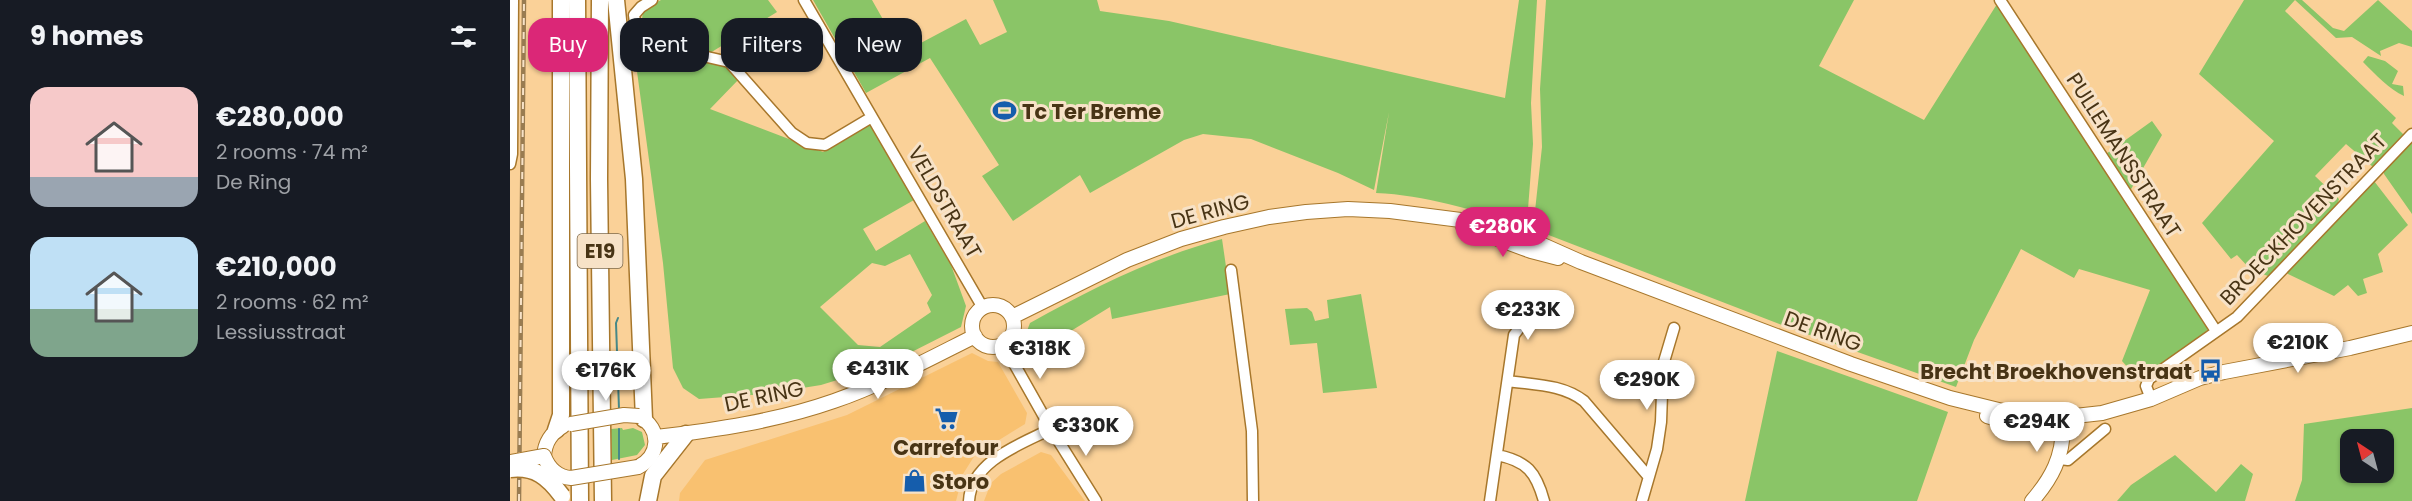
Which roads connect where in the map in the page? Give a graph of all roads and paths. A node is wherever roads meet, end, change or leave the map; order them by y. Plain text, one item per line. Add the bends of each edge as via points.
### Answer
1 (513, 0) edge
2 (561, 0) edge
3 (577, 0) edge
4 (600, 0) edge
5 (616, 0) edge
6 (652, 0) edge
7 (804, 0) edge
8 (2000, 0) edge
9 (512, 39) edge
10 (872, 117) junction
11 (2412, 134) edge
12 (510, 164) edge
13 (1231, 270) dead end
14 (1523, 299) dead end
15 (983, 308) junction
16 (1012, 317) junction
17 (1674, 328) dead end
18 (2216, 331) junction
19 (2412, 333) edge
20 (975, 336) junction
21 (1003, 344) junction
22 (1508, 381) junction
23 (1950, 398) junction
24 (2151, 399) junction
25 (642, 418) junction
26 (2058, 424) junction
27 (1051, 429) junction
28 (2105, 429) dead end
29 (556, 430) junction
30 (686, 434) junction
31 (656, 438) junction
32 (1497, 455) junction
33 (2060, 459) junction
34 (547, 461) junction
35 (510, 462) edge
36 (641, 466) junction
37 (510, 469) edge
38 (1648, 476) junction
39 (2046, 484) junction
40 (562, 499) edge
41 (580, 501) edge
42 (603, 501) edge
43 (647, 501) edge
44 (969, 501) edge
45 (1096, 501) edge
46 (1253, 501) edge
47 (1490, 501) edge
48 (1544, 501) edge
49 (1642, 501) edge
50 (2032, 501) edge

1 - 9 street
2 - 29 highway via 561,415
3 - 41 highway, E19
4 - 42 highway, E19
5 - 25 highway via 634,179
6 - 10 street via 634,15 637,36 642,42 729,62 800,139 814,146 825,145
7 - 10 street, VELDSTRAAT
8 - 18 street, PULLEMANSSTRAAT
9 - 12 street
10 - 15 street, VELDSTRAAT
11 - 18 street, BROECKHOVENSTRAAT via 2237,318
13 - 46 street via 1252,431
14 - 22 street
15 - 16 main road via 995,305
15 - 20 main road via 972,324
16 - 21 main road via 1012,334
16 - 23 main road, DE RING via 1138,256 1224,227 1306,212 1390,211 1484,224 1527,238 1581,262
17 - 38 street via 1663,365 1661,422
18 - 24 street, BROECKHOVENSTRAAT via 2149,379 2147,391
19 - 24 main road via 2224,372
20 - 21 main road via 991,347
20 - 30 main road, DE RING via 835,401 764,420
21 - 27 street
22 - 32 street
22 - 38 street via 1573,393
23 - 26 main road, DE RING
23 - 26 main road via 2017,425
24 - 26 main road via 2117,418
25 - 29 main road, bridge via 624,415
25 - 31 main road
26 - 33 main road
26 - 39 main road
27 - 44 street via 991,462 973,485
27 - 45 street
28 - 33 street via 2068,460
29 - 34 main road via 547,441
30 - 31 main road, DE RING
30 - 43 highway via 653,476
31 - 36 main road via 653,454
32 - 47 street
32 - 48 street via 1525,465 1539,483
33 - 39 main road
34 - 35 main road, bridge
34 - 36 main road, bridge via 560,476 571,478
34 - 40 highway, bridge via 561,486
36 - 43 highway
37 - 40 highway, bridge via 539,473 552,482
38 - 49 street
39 - 50 main road

